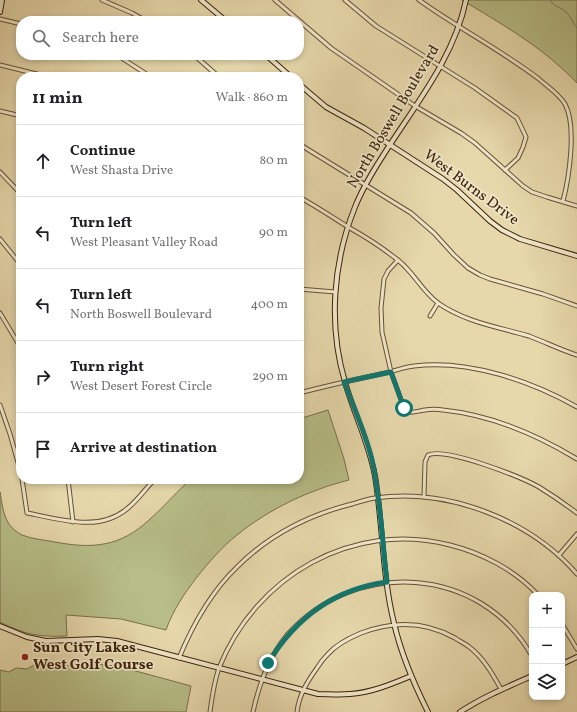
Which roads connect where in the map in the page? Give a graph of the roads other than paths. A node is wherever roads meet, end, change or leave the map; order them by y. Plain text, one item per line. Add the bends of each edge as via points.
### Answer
1 (2, 0) edge
2 (102, 0) edge
3 (201, 0) edge
4 (275, 0) edge
5 (345, 0) edge
6 (419, 0) edge
7 (466, 0) edge
8 (0, 12) edge
9 (137, 16) edge
10 (220, 16) edge
11 (294, 16) edge
12 (0, 19) edge
13 (16, 23) edge
14 (304, 25) edge
15 (458, 26) junction
16 (125, 60) edge
17 (200, 60) edge
18 (272, 60) edge
19 (0, 65) edge
20 (440, 67) junction
21 (29, 72) edge
22 (143, 72) edge
23 (213, 72) edge
24 (285, 72) edge
25 (304, 88) edge
26 (415, 106) junction
27 (0, 111) edge
28 (16, 115) edge
29 (390, 145) junction
30 (304, 147) edge
31 (505, 170) junction
32 (0, 172) edge
33 (364, 185) junction
34 (16, 189) edge
35 (304, 200) edge
36 (563, 201) junction
37 (577, 206) edge
38 (348, 227) junction
39 (0, 238) edge
40 (577, 256) edge
41 (16, 258) edge
42 (398, 260) junction
43 (304, 289) edge
44 (335, 292) junction
45 (438, 303) junction
46 (577, 306) edge
47 (0, 313) edge
48 (430, 316) dead end
49 (16, 340) edge
50 (577, 355) edge
51 (391, 372) junction
52 (344, 382) junction
53 (304, 392) edge
54 (0, 405) edge
55 (577, 407) edge
56 (16, 455) edge
57 (577, 459) edge
58 (23, 484) edge
59 (69, 484) edge
60 (150, 484) edge
61 (424, 497) junction
62 (378, 498) junction
63 (577, 513) edge
64 (73, 522) junction
65 (577, 534) edge
66 (382, 540) junction
67 (559, 555) junction
68 (577, 574) edge
69 (387, 582) junction
70 (534, 592) edge
71 (394, 624) junction
72 (0, 626) edge
73 (564, 628) edge
74 (577, 649) edge
75 (529, 652) edge
76 (577, 657) edge
77 (179, 658) junction
78 (565, 663) edge
79 (219, 669) junction
80 (411, 676) junction
81 (529, 677) edge
82 (261, 680) junction
83 (501, 689) junction
84 (302, 691) junction
85 (210, 712) edge
86 (253, 712) edge
87 (297, 712) edge
88 (428, 712) edge
89 (460, 712) edge

1 - 8 street
2 - 9 street
3 - 10 street
4 - 11 street
5 - 20 street via 376,26
6 - 15 street
7 - 15 street, North Boswell Boulevard
12 - 13 street
14 - 26 street via 331,48
15 - 20 street, North Boswell Boulevard
15 - 36 street via 522,67 555,92 565,104 572,136
16 - 22 street
17 - 23 street
18 - 24 street
19 - 21 street
20 - 26 street, North Boswell Boulevard
20 - 31 street via 517,118 526,137 518,158
25 - 29 street, West Burns Drive via 326,107
26 - 29 street, North Boswell Boulevard
26 - 31 street via 461,133
27 - 28 street
29 - 33 street, North Boswell Boulevard
29 - 40 street, West Burns Drive via 443,179 502,230 520,239
30 - 33 street
31 - 36 street via 532,192
32 - 34 street
33 - 38 street, North Boswell Boulevard
33 - 46 street via 419,220 468,268 480,275
35 - 38 street
36 - 37 street
38 - 42 street
38 - 44 street, North Boswell Boulevard via 341,251
39 - 41 street
42 - 45 street
42 - 51 street via 384,279 381,308 382,332
43 - 44 street
44 - 52 street, North Boswell Boulevard via 337,344
45 - 48 street
45 - 50 street via 478,323 538,340
47 - 49 street
51 - 52 street
51 - 55 street via 428,364 472,369 532,385
51 - 57 street via 407,412 441,410 495,420 542,439
52 - 53 street
52 - 62 street, North Boswell Boulevard via 372,460
54 - 56 street
58 - 64 street via 27,513
59 - 64 street
60 - 64 street via 127,509 112,518 86,523
61 - 62 street
61 - 63 street via 425,460 428,455 434,453 504,471 538,487
61 - 67 street via 454,502 488,513 528,533
62 - 66 street, North Boswell Boulevard
62 - 77 street via 342,506 315,516 280,533 253,552 212,596 190,631
65 - 67 street
66 - 69 street, North Boswell Boulevard
66 - 70 street via 411,539 464,548 503,567
66 - 79 street via 359,544 322,557 283,581 254,609 241,626
67 - 68 street
69 - 71 street, North Boswell Boulevard
69 - 75 street via 433,584 472,598 508,624
69 - 82 street via 348,592 311,613 277,649
71 - 80 street, North Boswell Boulevard
71 - 83 street via 424,626 467,645 489,668
71 - 84 street via 364,632 338,645 328,653
72 - 77 street via 41,640 117,641
73 - 74 street
76 - 78 street
77 - 79 street
79 - 82 street
79 - 85 street
80 - 84 street via 350,694
80 - 88 street, North Boswell Boulevard
81 - 83 street
82 - 84 street
82 - 86 street
83 - 89 street
84 - 87 street

